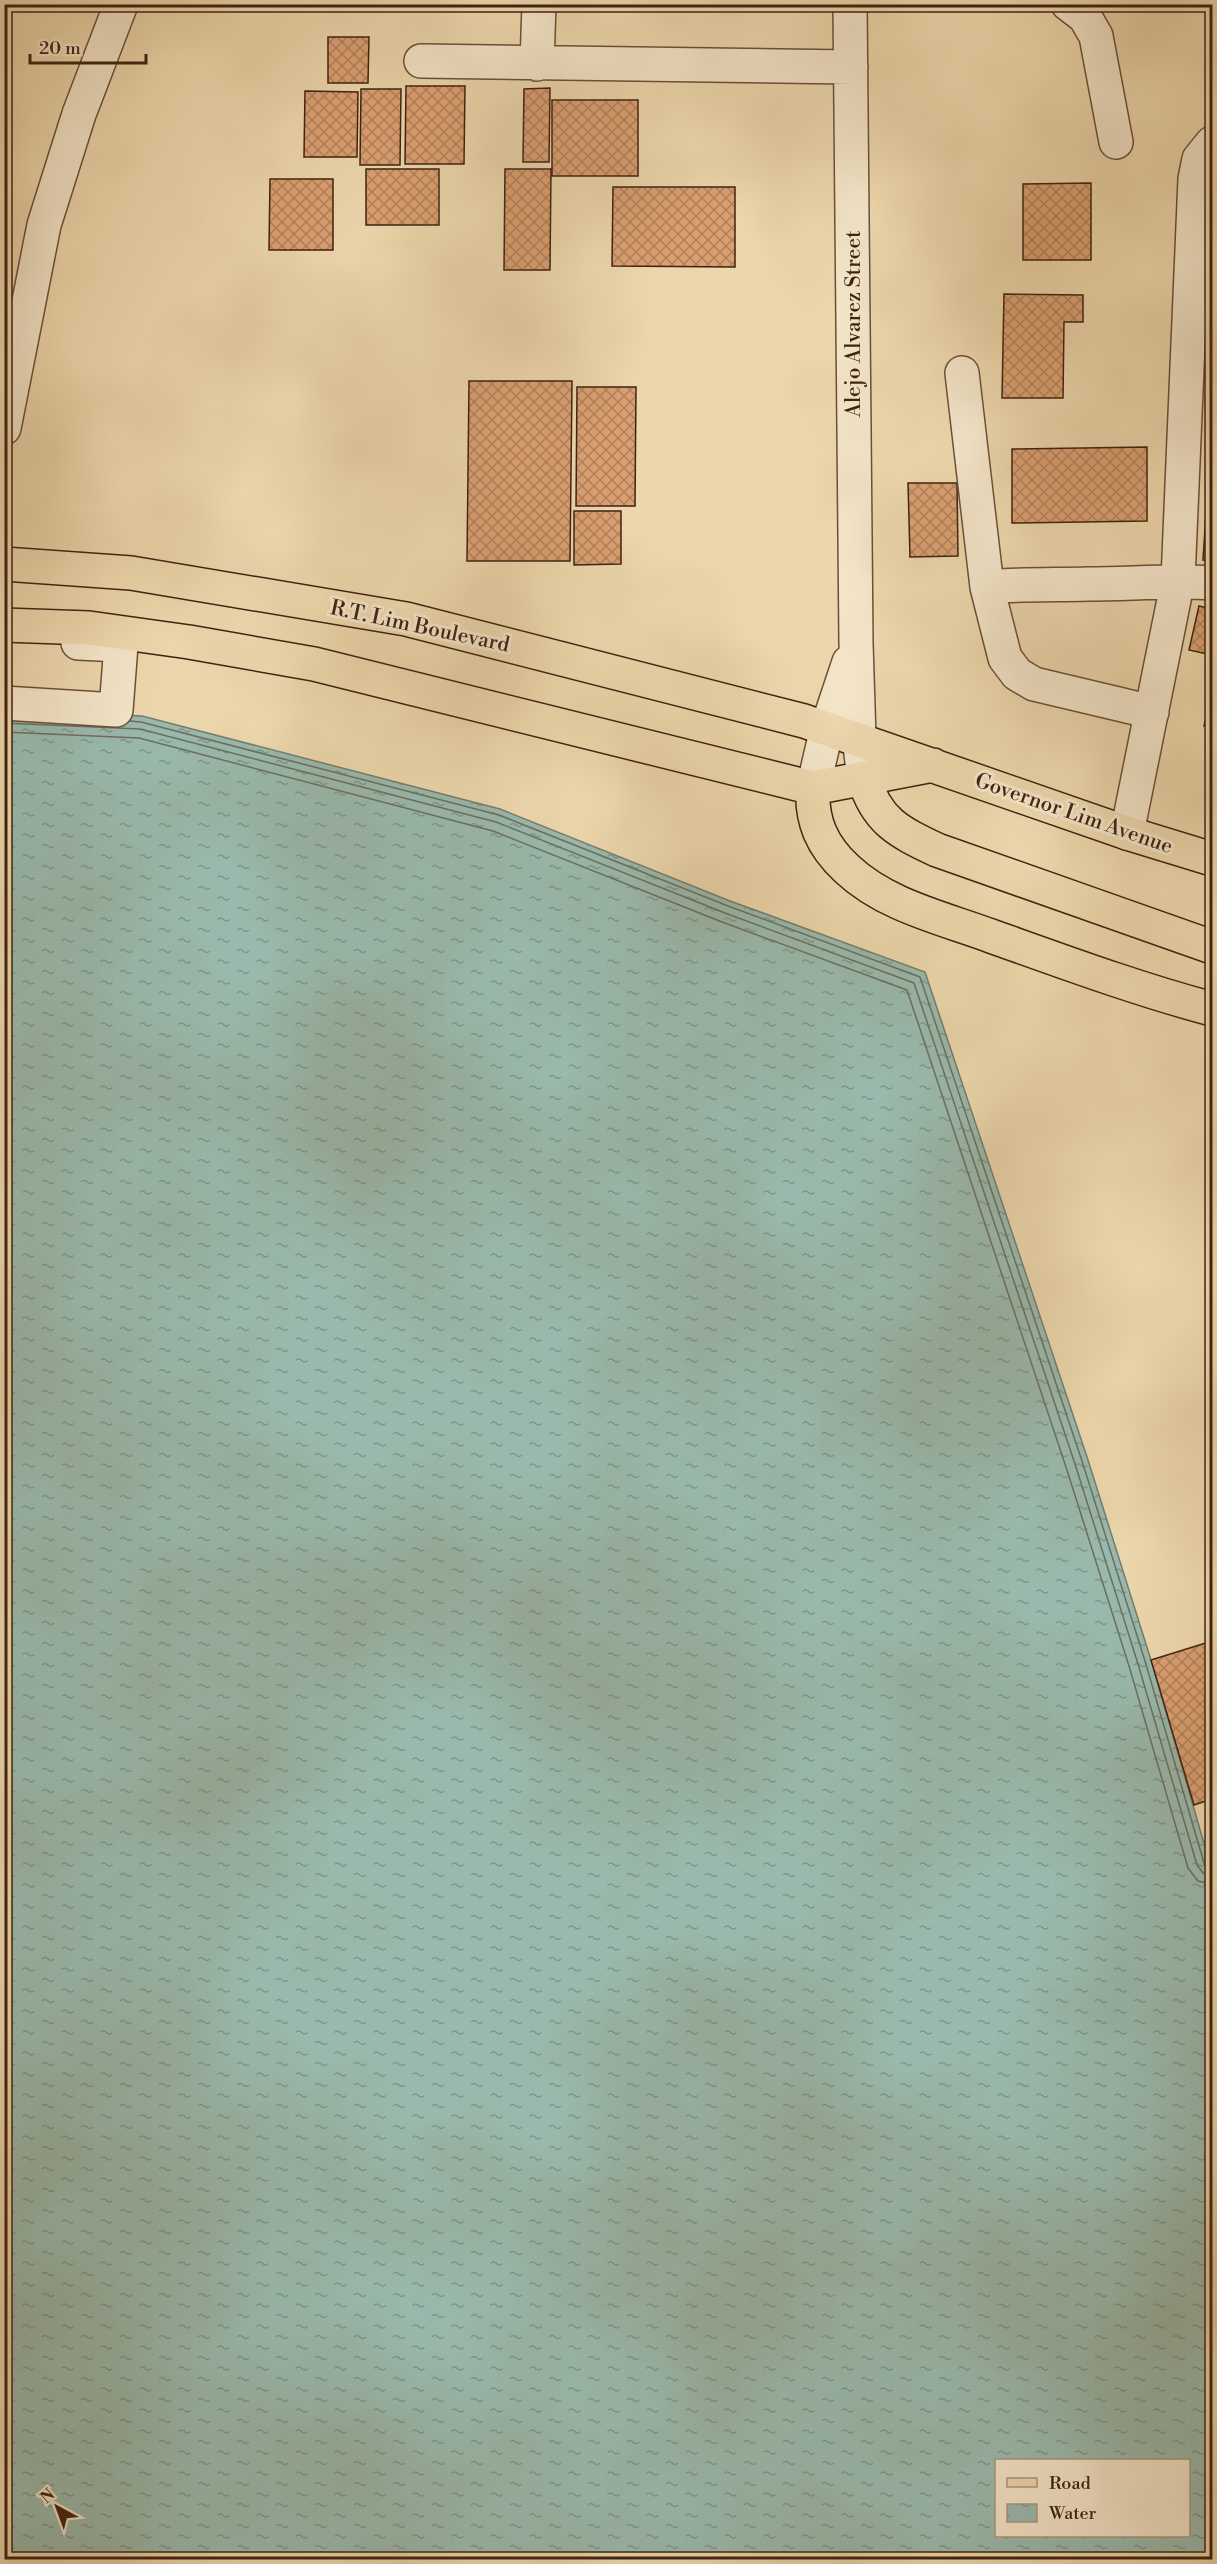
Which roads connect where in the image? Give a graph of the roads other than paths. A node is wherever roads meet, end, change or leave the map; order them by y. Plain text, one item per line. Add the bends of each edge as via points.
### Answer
1 (121, 4) edge
2 (539, 4) edge
3 (850, 4) edge
4 (1068, 4) edge
5 (421, 61) dead end
6 (537, 64) junction
7 (851, 67) junction
8 (1116, 142) dead end
9 (1212, 143) edge
10 (962, 373) dead end
11 (4, 428) edge
12 (4, 564) edge
13 (1178, 580) junction
14 (1212, 583) edge
15 (987, 587) junction
16 (4, 625) edge
17 (4, 639) edge
18 (856, 643) junction
19 (4, 703) edge
20 (1152, 712) junction
21 (827, 728) junction
22 (859, 738) junction
23 (935, 765) junction
24 (864, 778) junction
25 (813, 788) junction
26 (1127, 833) junction
27 (1212, 859) edge
28 (1212, 947) edge
29 (1212, 1009) edge

1 - 11 street via 79,114 44,225
2 - 6 street
3 - 7 street, Alejo Alvarez Street
4 - 8 street via 1085,17 1096,36
5 - 6 street
6 - 7 street
7 - 18 street, Alejo Alvarez Street
9 - 13 street via 1199,159 1195,179
10 - 15 street
12 - 21 main road, R.T. Lim Boulevard via 131,573 406,619
13 - 14 street
13 - 15 street
13 - 20 street
15 - 20 street via 1005,658 1017,674 1034,684
16 - 25 main road via 90,628 314,664
17 - 19 street via 121,645 116,710
18 - 21 street, Alejo Alvarez Street
18 - 22 street, Alejo Alvarez Street
20 - 26 street
21 - 22 main road, R.T. Lim Boulevard
21 - 25 street, Alejo Alvarez Street
22 - 23 main road, Governor Lim Avenue
22 - 24 street, Alejo Alvarez Street
23 - 24 main road, Governor Lim Avenue
23 - 26 main road, Governor Lim Avenue
24 - 25 main road, Governor Lim Avenue
24 - 28 main road via 879,814 908,836 937,850
25 - 29 main road via 812,806 821,838 848,870 873,888 910,907 1063,962
26 - 27 main road, Governor Lim Avenue

